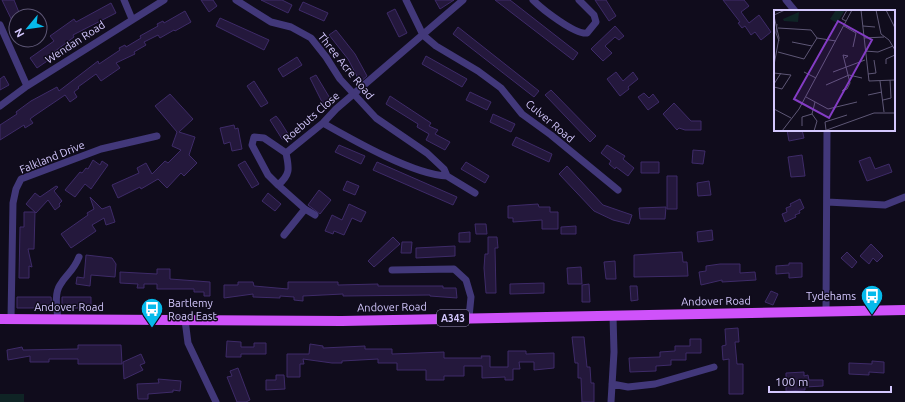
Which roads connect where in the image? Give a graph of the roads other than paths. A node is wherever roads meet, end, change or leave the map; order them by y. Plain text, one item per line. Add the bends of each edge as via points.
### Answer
1 (124, 0) edge
2 (164, 0) edge
3 (236, 0) edge
4 (406, 0) edge
5 (461, 0) edge
6 (533, 0) edge
7 (579, 0) edge
8 (786, 0) edge
9 (794, 10) edge
10 (132, 19) junction
11 (0, 25) edge
12 (423, 35) junction
13 (27, 86) junction
14 (353, 95) junction
15 (0, 106) edge
16 (323, 123) junction
17 (827, 131) edge
18 (157, 136) dead end
19 (286, 153) junction
20 (447, 176) junction
21 (278, 185) junction
22 (618, 190) dead end
23 (475, 193) dead end
24 (905, 197) edge
25 (827, 202) junction
26 (305, 210) junction
27 (315, 215) dead end
28 (284, 236) dead end
29 (79, 257) dead end
30 (392, 270) dead end
31 (905, 310) edge
32 (826, 312) junction
33 (613, 316) junction
34 (469, 318) junction
35 (0, 319) edge
36 (11, 319) junction
37 (58, 319) junction
38 (185, 320) junction
39 (714, 367) dead end
40 (612, 384) junction
41 (216, 402) edge
42 (611, 402) edge

1 - 10 street
2 - 10 street, Wendan Road
3 - 14 street, Three Acre Road via 272,22 292,28 311,38
4 - 12 street, Culver Road
5 - 12 street, Roebuts Close
6 - 7 street via 563,23 587,33 596,22 594,15
8 - 9 street
10 - 13 street, Wendan Road
11 - 13 street
12 - 14 street, Roebuts Close
12 - 22 street, Culver Road via 501,88 522,114
13 - 15 street, Wendan Road
14 - 16 street, Roebuts Close
14 - 20 street, Three Acre Road via 376,118 427,153 444,169
16 - 19 street, Roebuts Close
16 - 20 street, Three Acre Road via 394,160 438,176
17 - 25 street
18 - 36 street, Falkland Drive via 101,149 21,179 13,202
19 - 21 street, Roebuts Close via 289,167 286,178
19 - 21 street, Roebuts Close via 264,138 254,136 252,144 268,175
20 - 23 street, Three Acre Road
21 - 26 street, Roebuts Close
24 - 25 street via 885,205
25 - 32 street
26 - 27 street, Roebuts Close
26 - 28 street
29 - 37 street via 74,268 59,285
30 - 34 street via 454,269 466,280 471,297
31 - 32 main road, Andover Road / A343
32 - 33 main road, Andover Road / A343
33 - 34 main road, Andover Road / A343
33 - 40 street
34 - 38 main road, Andover Road / A343 via 342,321
35 - 36 main road, Andover Road / A343
36 - 37 main road, Andover Road / A343
37 - 38 main road, Andover Road / A343
38 - 41 street via 188,343
39 - 40 street via 655,384 628,387
40 - 42 street

